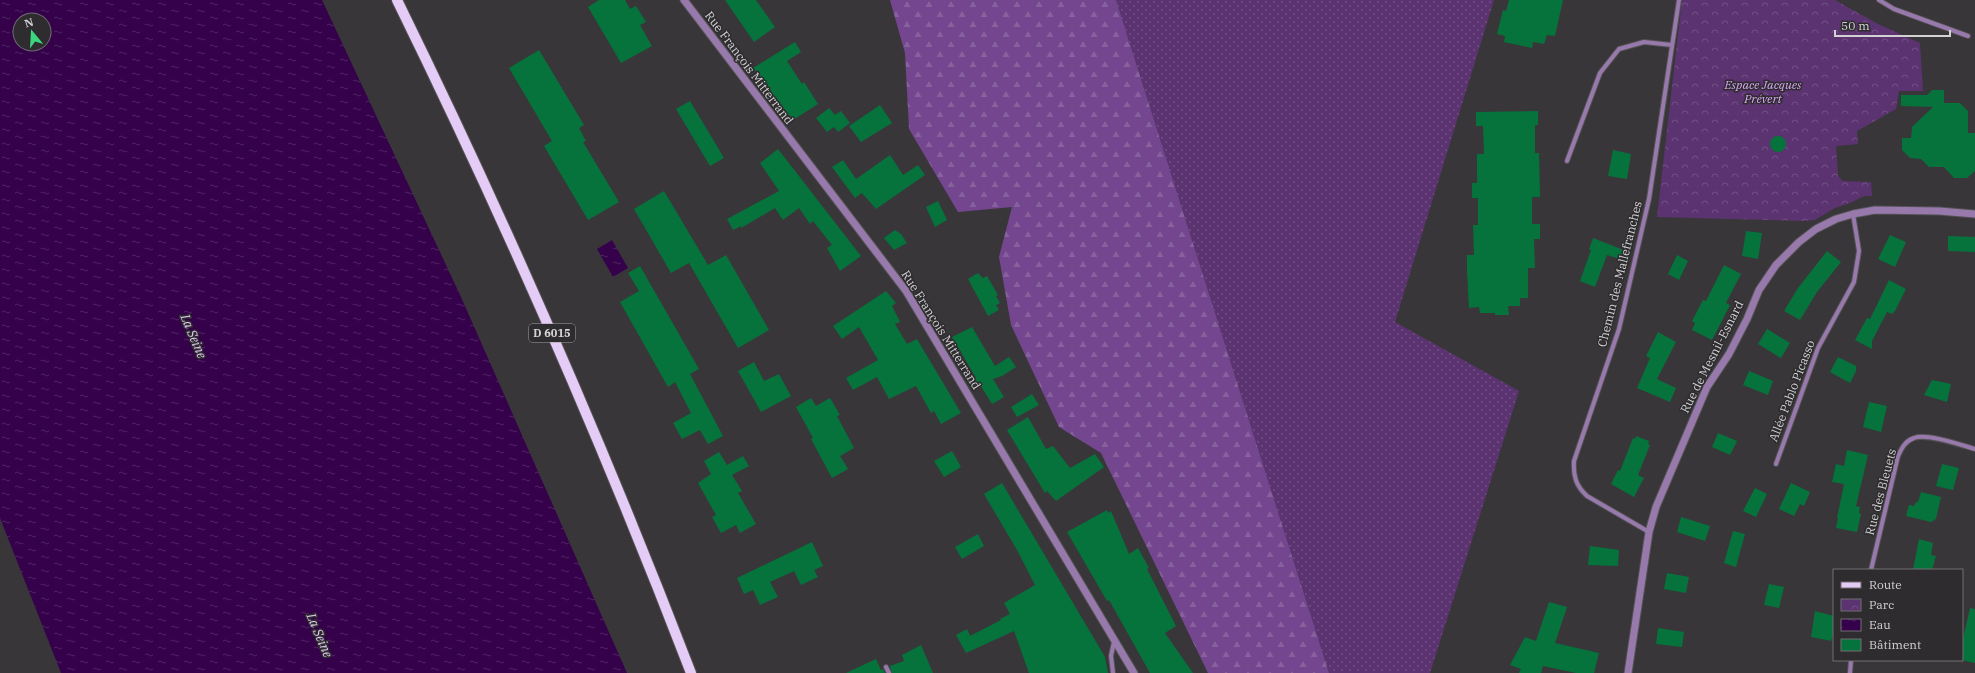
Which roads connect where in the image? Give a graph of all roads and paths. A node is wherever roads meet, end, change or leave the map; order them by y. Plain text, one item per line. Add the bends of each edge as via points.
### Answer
1 (397, 0) edge
2 (684, 0) edge
3 (1679, 0) edge
4 (1879, 0) edge
5 (1968, 36) dead end
6 (1672, 45) junction
7 (1568, 161) dead end
8 (1853, 214) junction
9 (1975, 214) edge
10 (1975, 449) edge
11 (1776, 464) dead end
12 (1650, 532) junction
13 (1872, 569) edge
14 (1115, 642) junction
15 (1851, 661) edge
16 (886, 667) dead end
17 (691, 673) edge
18 (888, 673) edge
19 (1113, 673) edge
20 (1134, 673) edge
21 (1628, 673) edge
22 (1850, 673) edge

1 - 17 main road, D 6015 via 537,297 646,556
2 - 14 street, Rue François Mitterrand via 906,291
3 - 6 street, Chemin des Mallefranches
4 - 5 street
6 - 7 street via 1644,42 1619,49 1600,73
6 - 12 street, Chemin des Mallefranches via 1649,199 1619,329 1574,461 1573,473 1581,490 1587,496
8 - 9 street, Rue de Mesnil-Esnard via 1875,210
8 - 11 street, Allée Pablo Picasso via 1859,251 1854,282 1818,348
8 - 12 street, Rue de Mesnil-Esnard via 1826,223 1799,242 1776,265 1759,290 1729,354 1707,387 1665,483
10 - 13 street, Rue des Bleuets via 1919,437 1907,441 1898,456
12 - 21 street, Rue de Mesnil-Esnard
14 - 19 street via 1111,656
14 - 20 street, Rue François Mitterrand
15 - 22 street
16 - 18 street

